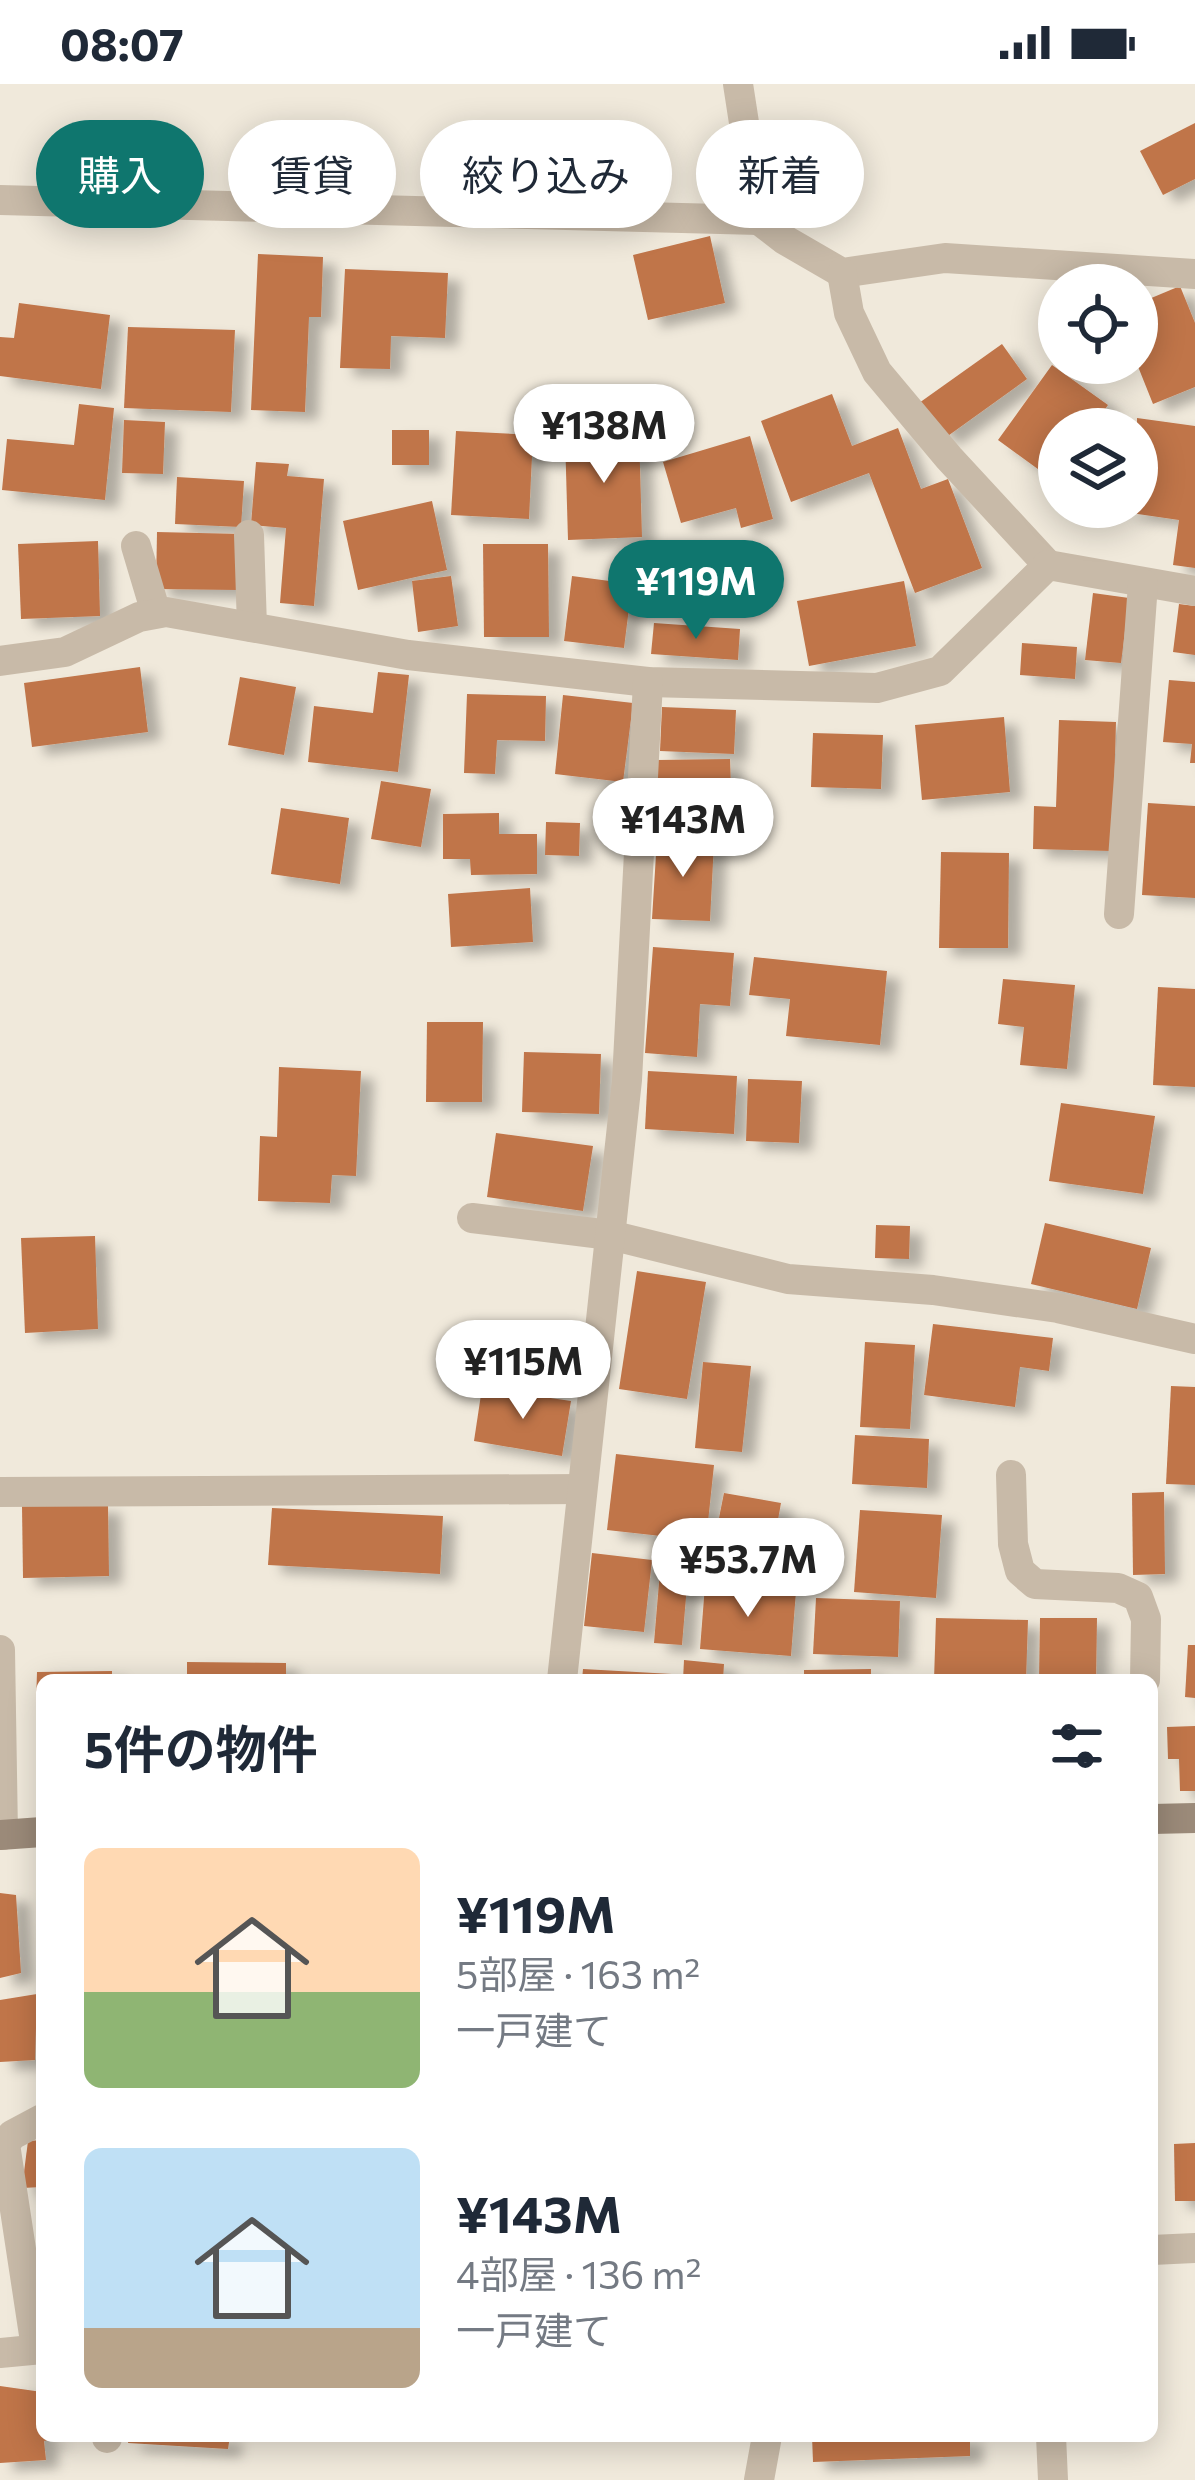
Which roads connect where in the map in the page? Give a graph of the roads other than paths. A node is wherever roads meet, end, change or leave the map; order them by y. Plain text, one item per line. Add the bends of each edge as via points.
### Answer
1 (738, 84) edge
2 (744, 120) edge
3 (0, 200) edge
4 (696, 218) edge
5 (769, 228) edge
6 (842, 272) junction
7 (1195, 274) edge
8 (249, 535) dead end
9 (136, 546) dead end
10 (1048, 565) junction
11 (1143, 584) junction
12 (1195, 591) edge
13 (156, 614) junction
14 (252, 627) junction
15 (0, 662) edge
16 (648, 682) junction
17 (1118, 914) dead end
18 (472, 1218) dead end
19 (610, 1234) junction
20 (1195, 1339) edge
21 (1011, 1475) dead end
22 (582, 1489) junction
23 (0, 1492) edge
24 (0, 1650) edge
25 (563, 1674) edge
26 (1144, 1674) edge
27 (1195, 1818) edge
28 (1158, 1819) edge
29 (36, 1832) edge
30 (1, 1835) edge
31 (36, 2122) edge
32 (1195, 2248) edge
33 (1158, 2250) edge
34 (36, 2330) edge
35 (36, 2348) edge
36 (0, 2353) edge
37 (766, 2442) edge
38 (1051, 2442) edge
39 (758, 2480) edge
40 (1053, 2480) edge

1 - 2 street
3 - 4 street
5 - 6 street
6 - 7 street via 945,259
6 - 10 street via 849,313 878,372
8 - 14 street
9 - 13 street
10 - 11 street
10 - 16 street via 940,671 877,688
11 - 12 street
11 - 17 street
13 - 14 street
13 - 15 street via 65,652
14 - 16 street via 408,656
16 - 19 street
18 - 19 street
19 - 20 street via 788,1280 1058,1308
19 - 22 street
21 - 26 street via 1020,1570 1035,1585 1118,1588 1138,1597 1146,1619
22 - 23 street
22 - 25 street
24 - 30 street
27 - 28 main road
29 - 30 main road
31 - 34 street via 5,2144
32 - 33 street
35 - 36 street
37 - 39 street
38 - 40 street

